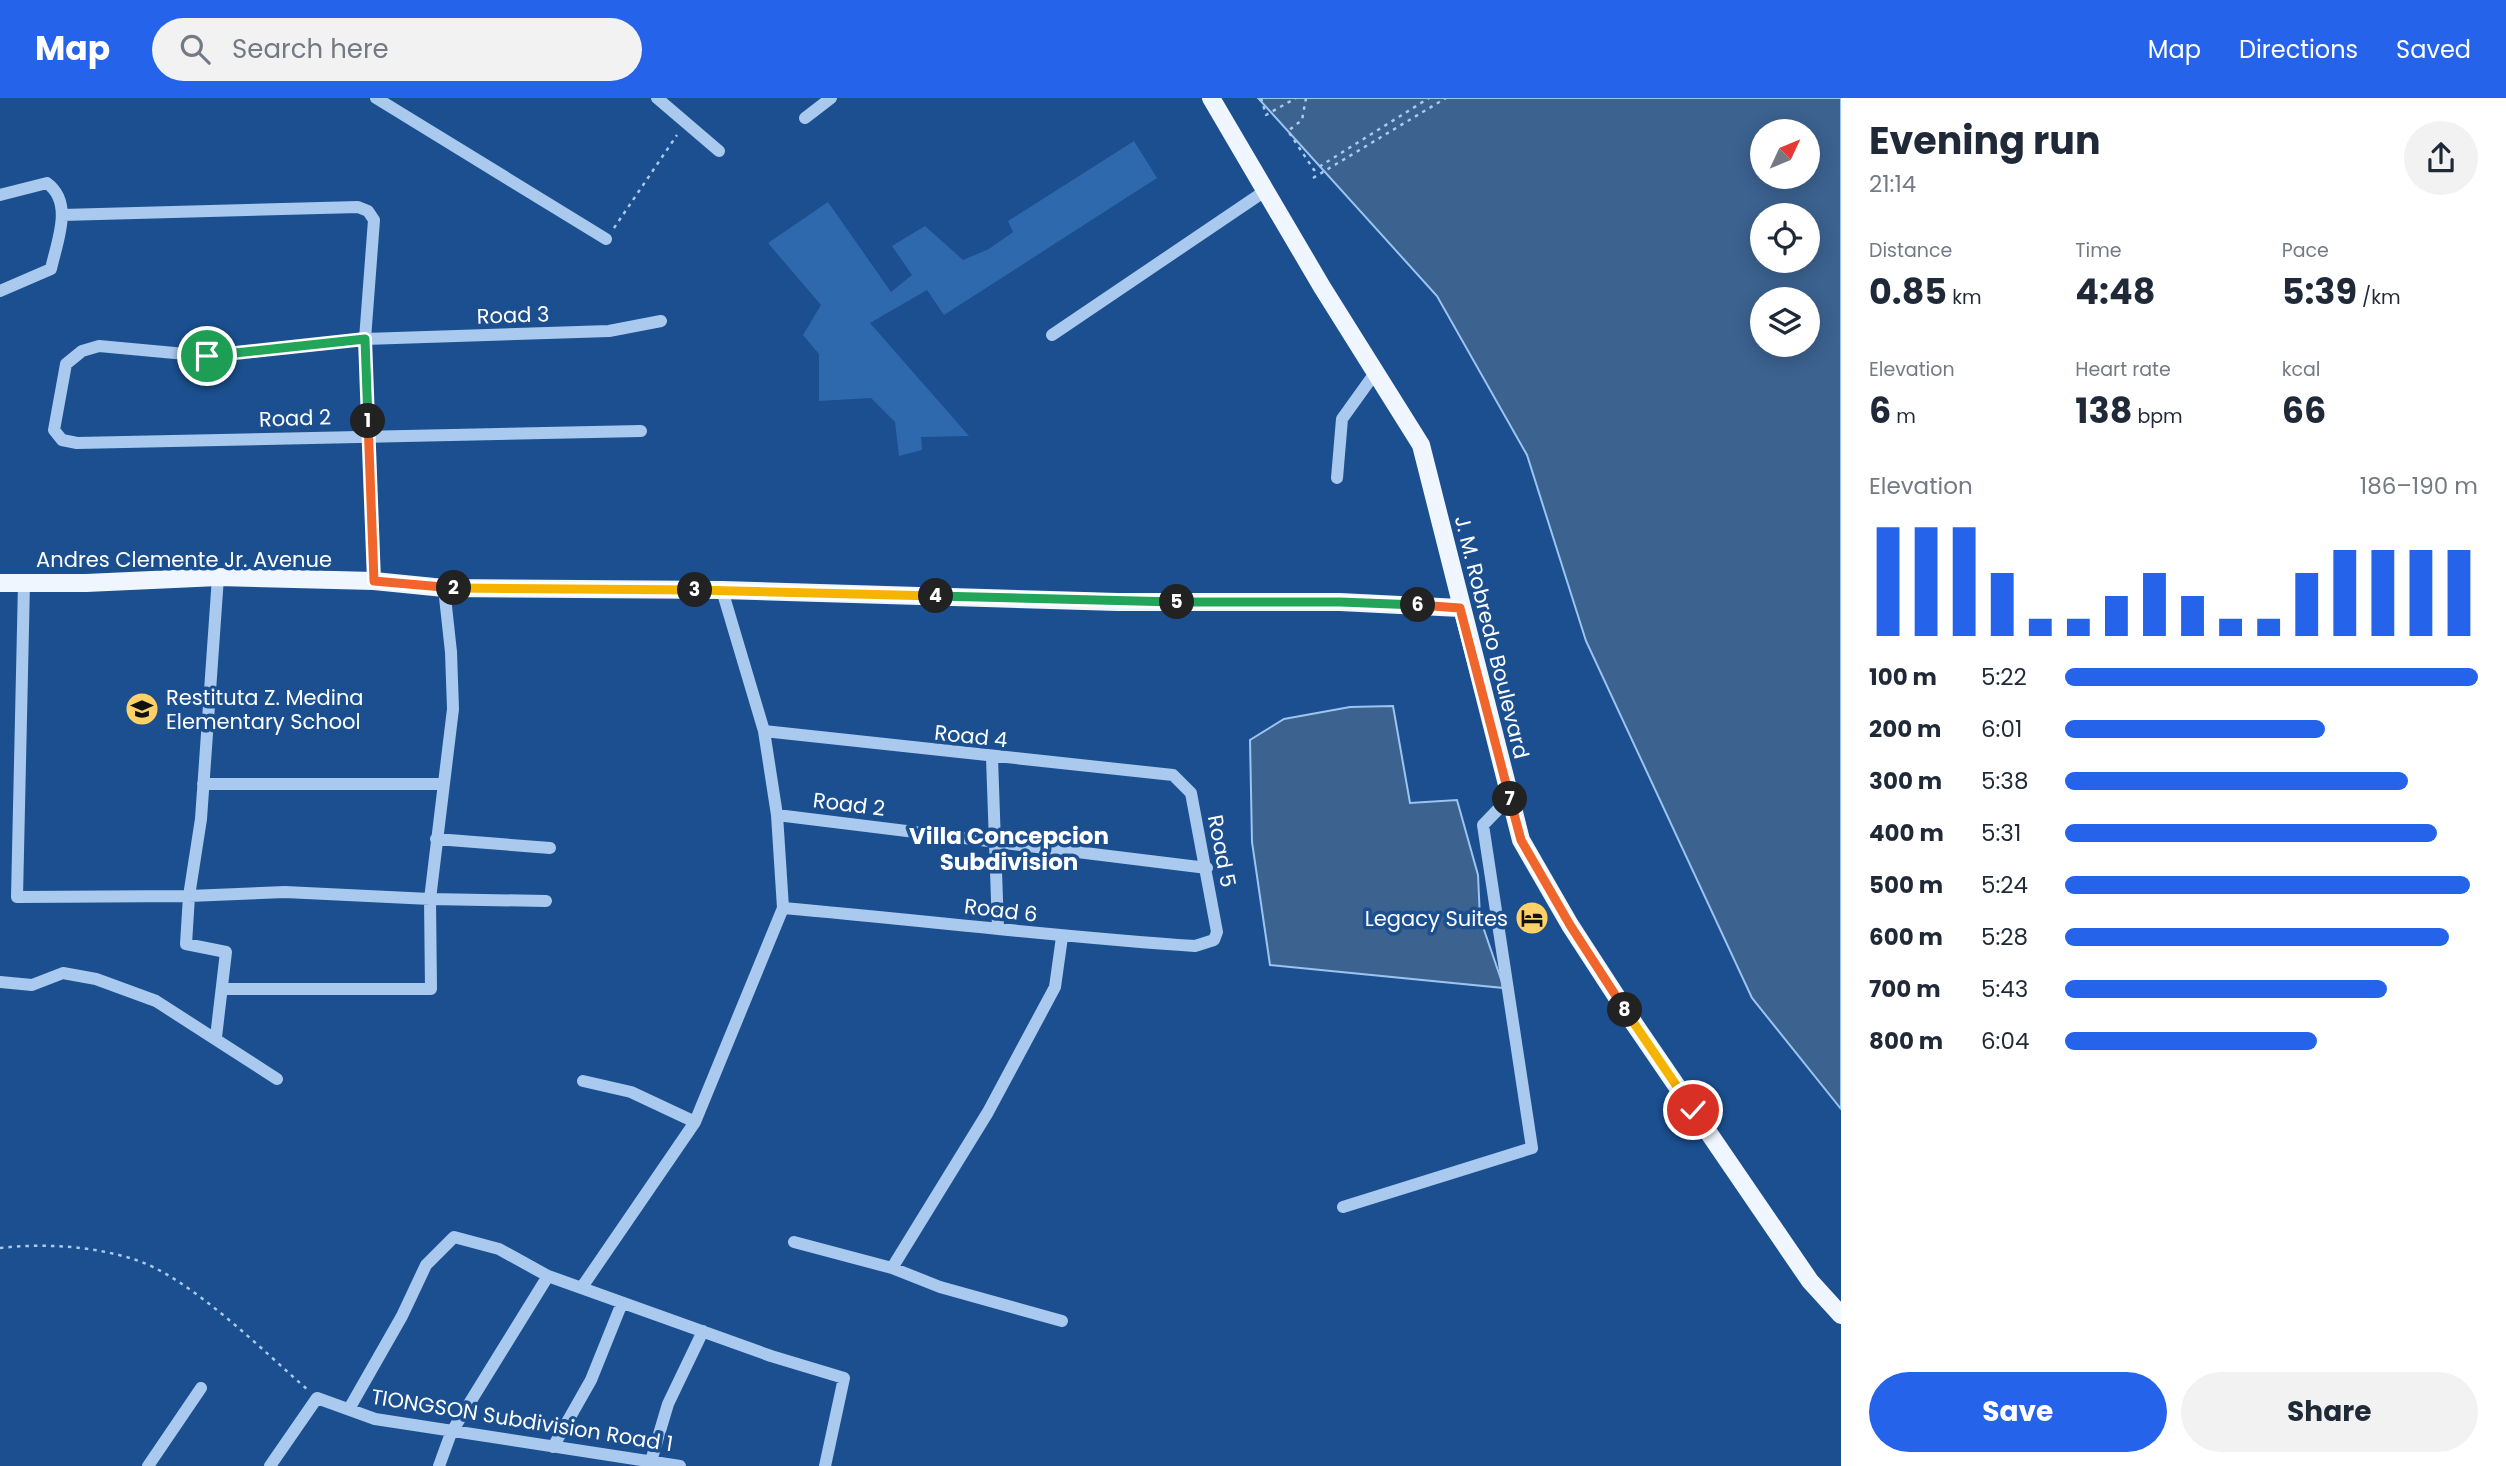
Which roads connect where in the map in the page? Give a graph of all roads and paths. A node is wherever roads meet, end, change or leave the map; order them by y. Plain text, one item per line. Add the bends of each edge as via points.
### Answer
1 (376, 98) edge
2 (657, 98) edge
3 (831, 98) edge
4 (1211, 98) edge
5 (1261, 98) edge
6 (1296, 98) edge
7 (1306, 98) edge
8 (1429, 98) edge
9 (1446, 98) edge
10 (805, 118) dead end
11 (685, 123) junction
12 (719, 151) dead end
13 (1313, 178) dead end
14 (1265, 191) junction
15 (0, 194) edge
16 (62, 215) junction
17 (606, 239) joint
18 (0, 291) edge
19 (661, 321) dead end
20 (1052, 335) dead end
21 (365, 339) junction
22 (1376, 373) junction
23 (641, 431) dead end
24 (368, 435) junction
25 (77, 443) joint
26 (1337, 478) dead end
27 (218, 577) junction
28 (374, 581) junction
29 (0, 583) edge
30 (23, 583) junction
31 (444, 588) junction
32 (722, 590) junction
33 (1460, 608) junction
34 (764, 731) junction
35 (992, 758) junction
36 (1173, 775) joint
37 (442, 783) junction
38 (203, 784) junction
39 (1510, 797) junction
40 (777, 815) junction
41 (436, 839) junction
42 (996, 841) junction
43 (550, 848) dead end
44 (1208, 867) junction
45 (189, 896) junction
46 (430, 899) junction
47 (546, 901) dead end
48 (783, 908) junction
49 (998, 928) junction
50 (1062, 937) junction
51 (1214, 940) joint
52 (0, 982) edge
53 (223, 989) junction
54 (216, 1037) junction
55 (276, 1079) dead end
56 (583, 1081) dead end
57 (695, 1122) junction
58 (1343, 1207) dead end
59 (794, 1242) dead end
60 (0, 1248) edge
61 (892, 1268) junction
62 (548, 1276) junction
63 (582, 1287) junction
64 (622, 1303) junction
65 (1841, 1315) edge
66 (1062, 1321) dead end
67 (703, 1331) junction
68 (201, 1388) dead end
69 (317, 1398) junction
70 (349, 1409) junction
71 (451, 1433) junction
72 (553, 1447) junction
73 (644, 1462) edge
74 (148, 1466) edge
75 (270, 1466) edge
76 (439, 1466) edge
77 (680, 1466) edge
78 (825, 1466) edge

1 - 17 street
2 - 11 street
3 - 10 street
4 - 14 main road, J. M. Robredo Boulevard
5 - 6 path via 1266,115
7 - 8 path via 1302,120 1288,131 1314,170
9 - 13 path
11 - 12 street
11 - 17 path
14 - 20 street
14 - 22 main road, J. M. Robredo Boulevard
15 - 16 street via 47,183 58,191
16 - 18 street via 51,269
16 - 21 street via 358,207 374,220
19 - 21 street, Road 3 via 609,331
21 - 24 street
21 - 25 street, Road 3 via 207,356 99,345 82,351 66,364 54,430 62,440
22 - 26 street via 1342,419
22 - 33 main road, J. M. Robredo Boulevard via 1421,445
23 - 24 street, Road 2
24 - 25 street, Road 2
24 - 28 street
27 - 28 main road, Andres Clemente Jr. Avenue
27 - 30 main road, Andres Clemente Jr. Avenue
27 - 38 street
28 - 31 main road, Andres Clemente Jr. Avenue
29 - 30 main road, Andres Clemente Jr. Avenue
30 - 45 street via 17,897
31 - 32 main road, Andres Clemente Jr. Avenue
31 - 37 street via 453,709
32 - 33 main road, Andres Clemente Jr. Avenue
32 - 34 street
33 - 39 main road, J. M. Robredo Boulevard
34 - 35 street, Road 4
34 - 40 street
35 - 36 street, Road 4
35 - 42 street
36 - 44 street, Road 5 via 1191,793
37 - 38 street
37 - 41 street
38 - 45 street
39 - 58 street via 1483,825 1532,1148
39 - 65 main road, J. M. Robredo Boulevard via 1521,840 1570,925 1810,1281
40 - 42 street, Road 2
40 - 48 street
41 - 43 street
41 - 46 street
42 - 44 street, Road 2
42 - 49 street
44 - 51 street, Road 5 via 1217,932
45 - 46 street via 285,892
45 - 53 street via 186,944 226,952
46 - 47 street
46 - 53 street via 431,989
48 - 49 street, Road 6
48 - 57 street
49 - 50 street, Road 6
50 - 51 street, Road 6 via 1195,946
50 - 61 street via 1055,987 988,1112
52 - 54 street via 32,985 64,973 96,979 156,1002
53 - 54 street
54 - 55 street
56 - 57 street via 631,1092
57 - 63 street
59 - 61 street
60 - 69 path via 81,1248 135,1259 213,1307
61 - 66 street via 940,1287
62 - 63 street
62 - 70 street via 499,1249 454,1237 426,1265
62 - 71 street
63 - 64 street
64 - 67 street
64 - 72 street via 591,1380
67 - 73 street
67 - 78 street via 844,1378
68 - 74 street
69 - 70 street, TIONGSON Subdivision Road 1
69 - 75 street
70 - 71 street, TIONGSON Subdivision Road 1 via 375,1419
71 - 72 street, TIONGSON Subdivision Road 1
71 - 76 street
72 - 73 street, TIONGSON Subdivision Road 1
73 - 77 street, TIONGSON Subdivision Road 1

